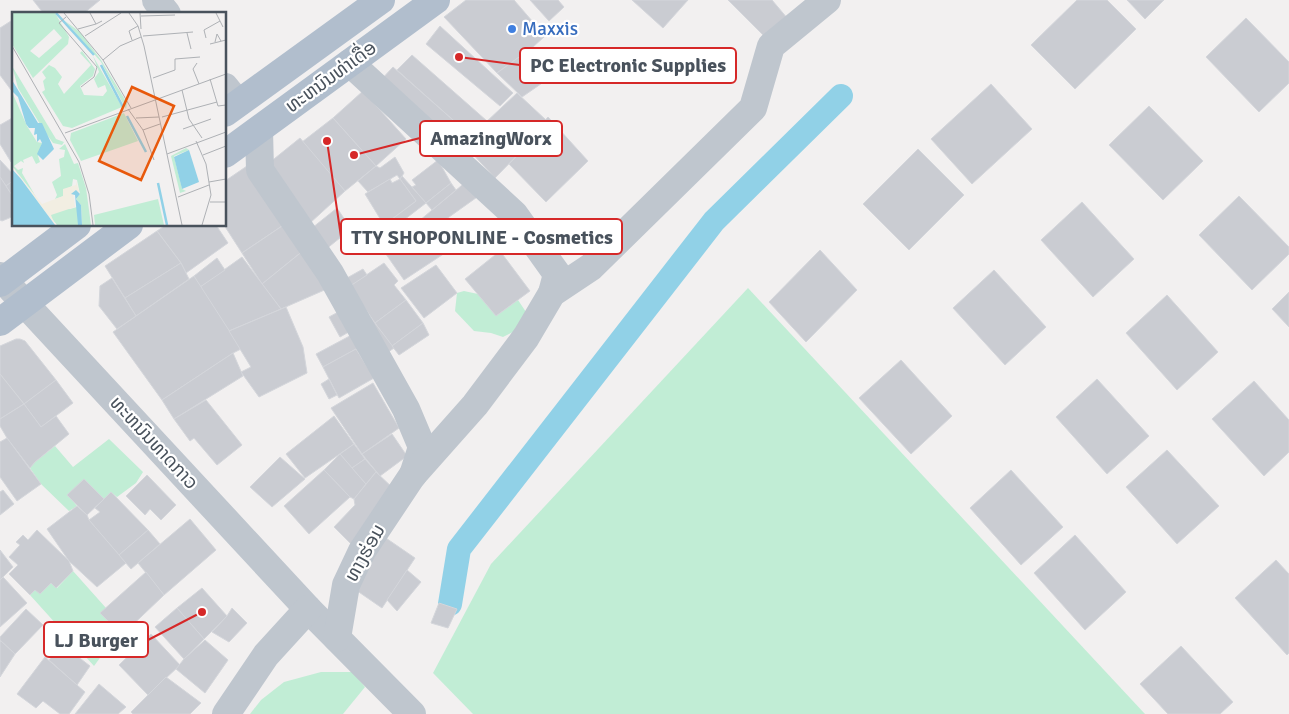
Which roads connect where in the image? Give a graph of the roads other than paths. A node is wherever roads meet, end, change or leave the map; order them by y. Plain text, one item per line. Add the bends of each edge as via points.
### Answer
1 (156, 0) edge
2 (381, 0) edge
3 (436, 0) edge
4 (827, 0) edge
5 (165, 12) edge
6 (350, 63) junction
7 (229, 101) edge
8 (259, 130) junction
9 (226, 153) edge
10 (75, 226) edge
11 (128, 226) edge
12 (1, 279) edge
13 (552, 293) junction
14 (25, 304) junction
15 (0, 322) edge
16 (412, 476) junction
17 (308, 609) junction
18 (337, 638) junction
19 (226, 714) edge
20 (412, 714) edge

1 - 5 street
2 - 7 main road, ທະຫນົນທ່າເດື່ອ
3 - 6 main road, ທະຫນົນທ່າເດື່ອ
4 - 13 street via 771,46 754,108 591,267
6 - 8 main road, ທະຫນົນທ່າເດື່ອ
6 - 13 street via 514,214 557,274
8 - 9 main road, ທະຫນົນທ່າເດື່ອ
8 - 16 street via 260,170 330,273 406,409 422,447
10 - 12 main road
11 - 14 main road
12 - 14 street, ທະຫນົນທາດກາວ
13 - 16 street via 526,337 481,397
14 - 15 main road
14 - 17 street, ທະຫນົນທາດກາວ
16 - 18 street, ທາງຮ່ອມ via 362,551 346,585
17 - 18 street, ທະຫນົນທາດກາວ
17 - 19 street via 266,655
18 - 20 street, ທະຫນົນທາດກາວ

